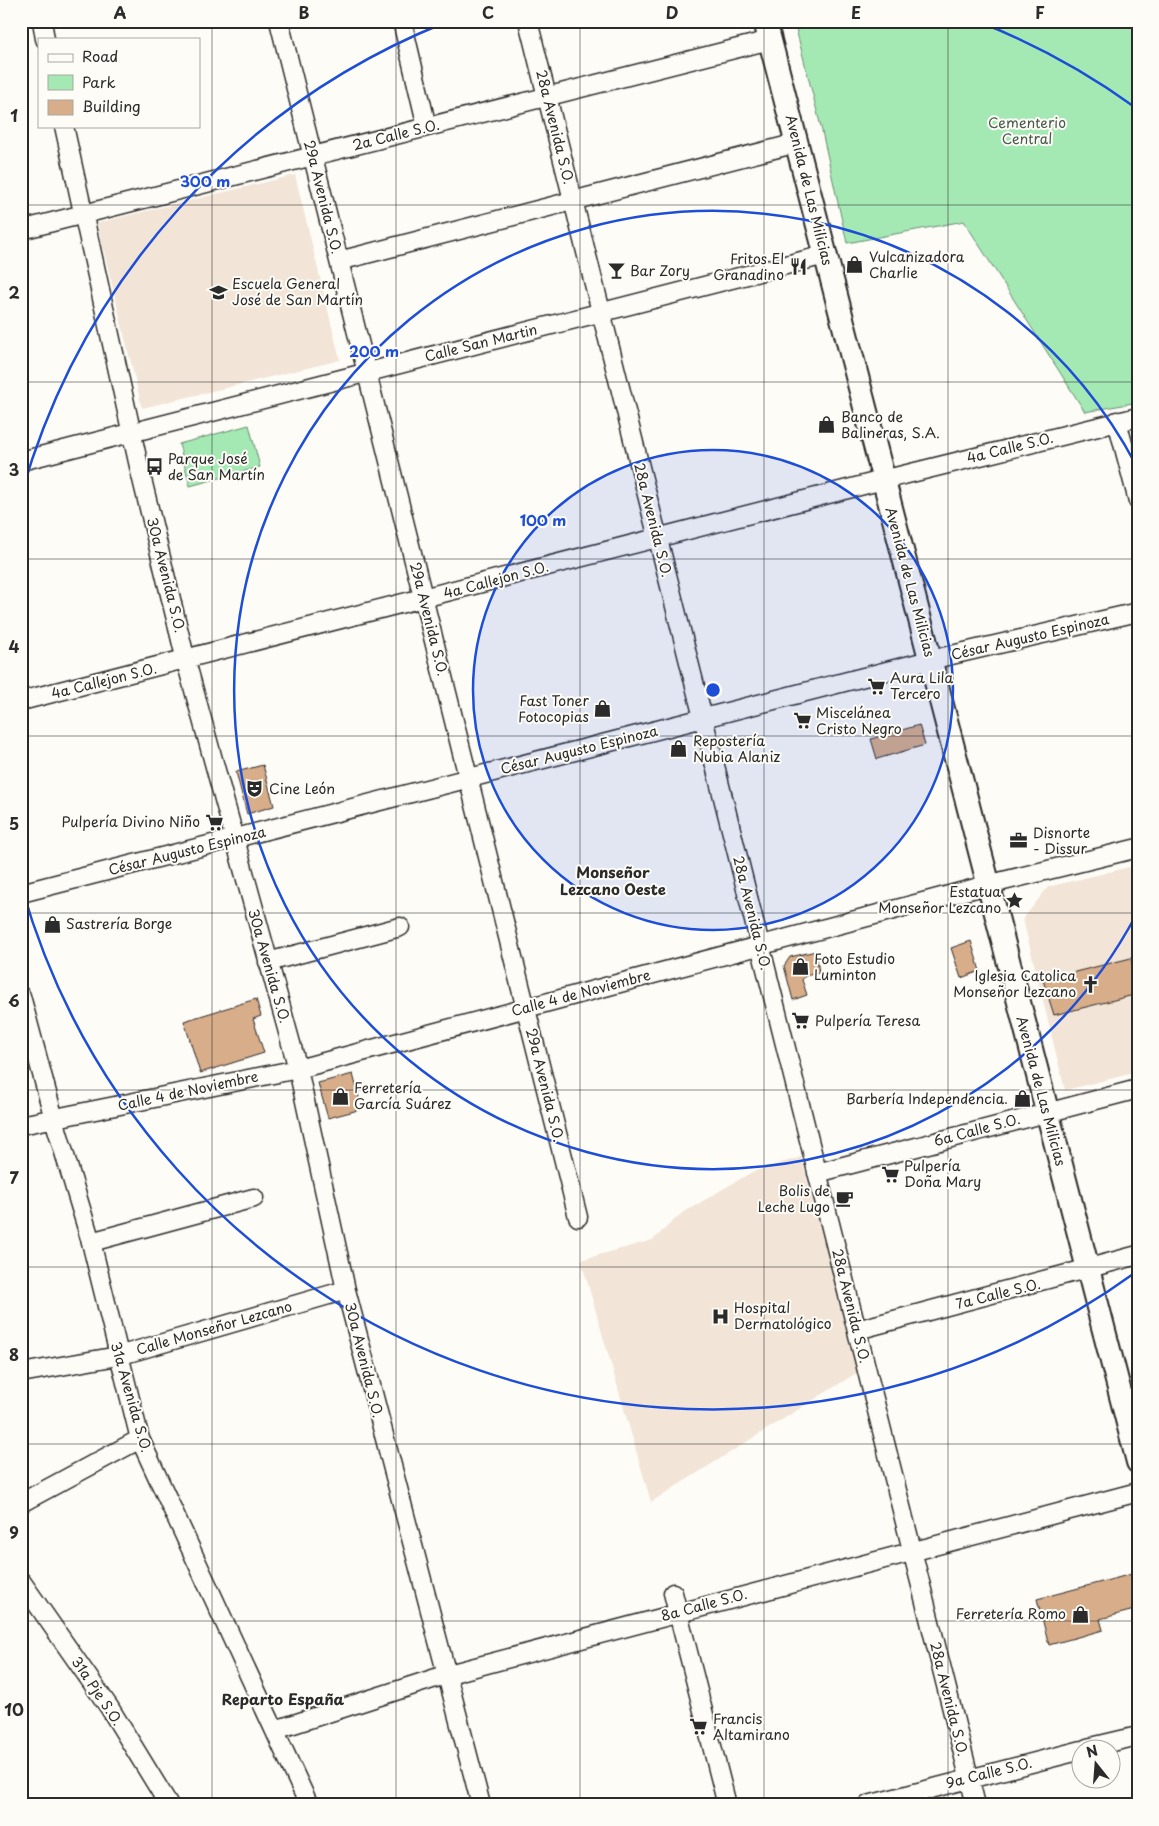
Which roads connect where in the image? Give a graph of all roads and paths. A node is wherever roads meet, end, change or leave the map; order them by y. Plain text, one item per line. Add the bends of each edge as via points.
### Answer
1 (42, 21) edge
2 (279, 21) edge
3 (402, 21) edge
4 (528, 21) edge
5 (768, 31) edge
6 (46, 38) edge
7 (547, 96) junction
8 (427, 127) junction
9 (64, 128) edge
10 (797, 143) junction
11 (312, 156) junction
12 (574, 202) junction
13 (83, 214) junction
14 (21, 230) edge
15 (825, 255) junction
16 (339, 261) junction
17 (601, 312) junction
18 (367, 372) junction
19 (1138, 417) edge
20 (1117, 422) junction
21 (132, 433) junction
22 (21, 461) edge
23 (883, 480) junction
24 (1138, 501) edge
25 (658, 538) junction
26 (424, 599) junction
27 (1138, 612) edge
28 (186, 660) junction
29 (930, 660) junction
30 (21, 701) edge
31 (703, 718) junction
32 (468, 779) junction
33 (234, 839) junction
34 (1138, 848) edge
35 (987, 885) junction
36 (21, 893) edge
37 (400, 927) dead end
38 (760, 946) junction
39 (268, 962) junction
40 (21, 996) edge
41 (526, 1008) junction
42 (298, 1069) junction
43 (1138, 1089) edge
44 (1047, 1112) junction
45 (54, 1119) junction
46 (21, 1125) edge
47 (818, 1173) junction
48 (254, 1198) dead end
49 (578, 1217) dead end
50 (91, 1242) junction
51 (1138, 1255) edge
52 (1088, 1270) junction
53 (346, 1290) junction
54 (857, 1330) junction
55 (118, 1356) junction
56 (21, 1373) edge
57 (140, 1439) junction
58 (1138, 1462) edge
59 (1138, 1492) edge
60 (21, 1503) edge
61 (912, 1551) junction
62 (21, 1581) edge
63 (672, 1593) dead end
64 (678, 1612) junction
65 (445, 1674) junction
66 (275, 1730) junction
67 (1138, 1736) edge
68 (1122, 1740) edge
69 (1072, 1752) edge
70 (969, 1778) junction
71 (170, 1805) edge
72 (309, 1805) edge
73 (481, 1805) edge
74 (727, 1805) edge
75 (868, 1805) edge
76 (976, 1805) edge

1 - 6 street
2 - 11 street, 29a Avenida S.O.
3 - 8 street
4 - 7 street, 28a Avenida S.O.
5 - 7 street, 2a Calle S.O.
5 - 10 main road, Avenida de Las Milicias
7 - 8 street, 2a Calle S.O.
7 - 12 street, 28a Avenida S.O.
8 - 11 street, 2a Calle S.O.
9 - 13 street, 30a Avenida S.O.
10 - 12 street
10 - 15 main road, Avenida de Las Milicias
11 - 13 street, 2a Calle S.O.
11 - 16 street, 29a Avenida S.O.
12 - 16 street
12 - 17 street, 28a Avenida S.O.
13 - 14 street, 2a Calle S.O.
13 - 21 street, 30a Avenida S.O.
15 - 17 street, Calle San Martin
15 - 23 main road, Avenida de Las Milicias
16 - 18 street, 29a Avenida S.O.
17 - 18 street, Calle San Martin
17 - 25 street, 28a Avenida S.O.
18 - 21 street, Calle San Martin
18 - 26 street, 29a Avenida S.O.
19 - 20 street, 4a Calle S.O.
20 - 23 street, 4a Calle S.O.
20 - 24 street
21 - 22 street, Calle San Martin
21 - 28 street, 30a Avenida S.O.
23 - 25 street, 4a Callejon S.O.
23 - 29 main road, Avenida de Las Milicias
25 - 26 street, 4a Callejon S.O.
25 - 31 street, 28a Avenida S.O.
26 - 28 street, 4a Callejon S.O.
26 - 32 street, 29a Avenida S.O.
27 - 29 street, César Augusto Espinoza
28 - 30 street, 4a Callejon S.O.
28 - 33 street, 30a Avenida S.O.
29 - 31 street, César Augusto Espinoza
29 - 35 main road, Avenida de Las Milicias
31 - 32 street, César Augusto Espinoza
31 - 38 street, 28a Avenida S.O.
32 - 33 street, César Augusto Espinoza
32 - 41 street, 29a Avenida S.O.
33 - 36 street, César Augusto Espinoza
33 - 39 street, 30a Avenida S.O.
34 - 35 street, Calle 4 de Noviembre
35 - 38 street, Calle 4 de Noviembre
35 - 44 main road, Avenida de Las Milicias
37 - 39 street
38 - 41 street, Calle 4 de Noviembre
38 - 47 street, 28a Avenida S.O.
39 - 42 street, 30a Avenida S.O.
40 - 45 street, 31a Avenida S.O.
41 - 42 street, Calle 4 de Noviembre
41 - 49 street, 29a Avenida S.O.
42 - 45 street, Calle 4 de Noviembre
42 - 53 street, 30a Avenida S.O.
43 - 44 street, 6a Calle S.O.
44 - 47 street, 6a Calle S.O.
44 - 52 main road, Avenida de Las Milicias
45 - 46 street, Calle 4 de Noviembre
45 - 50 street, 31a Avenida S.O.
47 - 54 street, 28a Avenida S.O.
48 - 50 street
50 - 55 street, 31a Avenida S.O.
51 - 52 street, 7a Calle S.O.
52 - 54 street, 7a Calle S.O.
52 - 58 main road, Avenida de Las Milicias
53 - 55 street, Calle Monseñor Lezcano
53 - 65 street, 30a Avenida S.O.
54 - 61 street, 28a Avenida S.O.
55 - 56 street, Calle Monseñor Lezcano
55 - 57 street, 31a Avenida S.O.
57 - 60 street
57 - 66 street, 31a Avenida S.O.
59 - 61 street, 8a Calle S.O.
61 - 64 street, 8a Calle S.O.
61 - 70 street, 28a Avenida S.O.
62 - 71 street, 31a Pje S.O. via 109,1707
63 - 64 street
64 - 65 street, 8a Calle S.O.
64 - 74 street
65 - 66 street, 8a Calle S.O.
65 - 73 street, 30a Avenida S.O.
66 - 72 street, 31a Avenida S.O.
67 - 68 street
69 - 70 street, 9a Calle S.O.
70 - 75 street, 9a Calle S.O.
70 - 76 street, 28a Avenida S.O.

